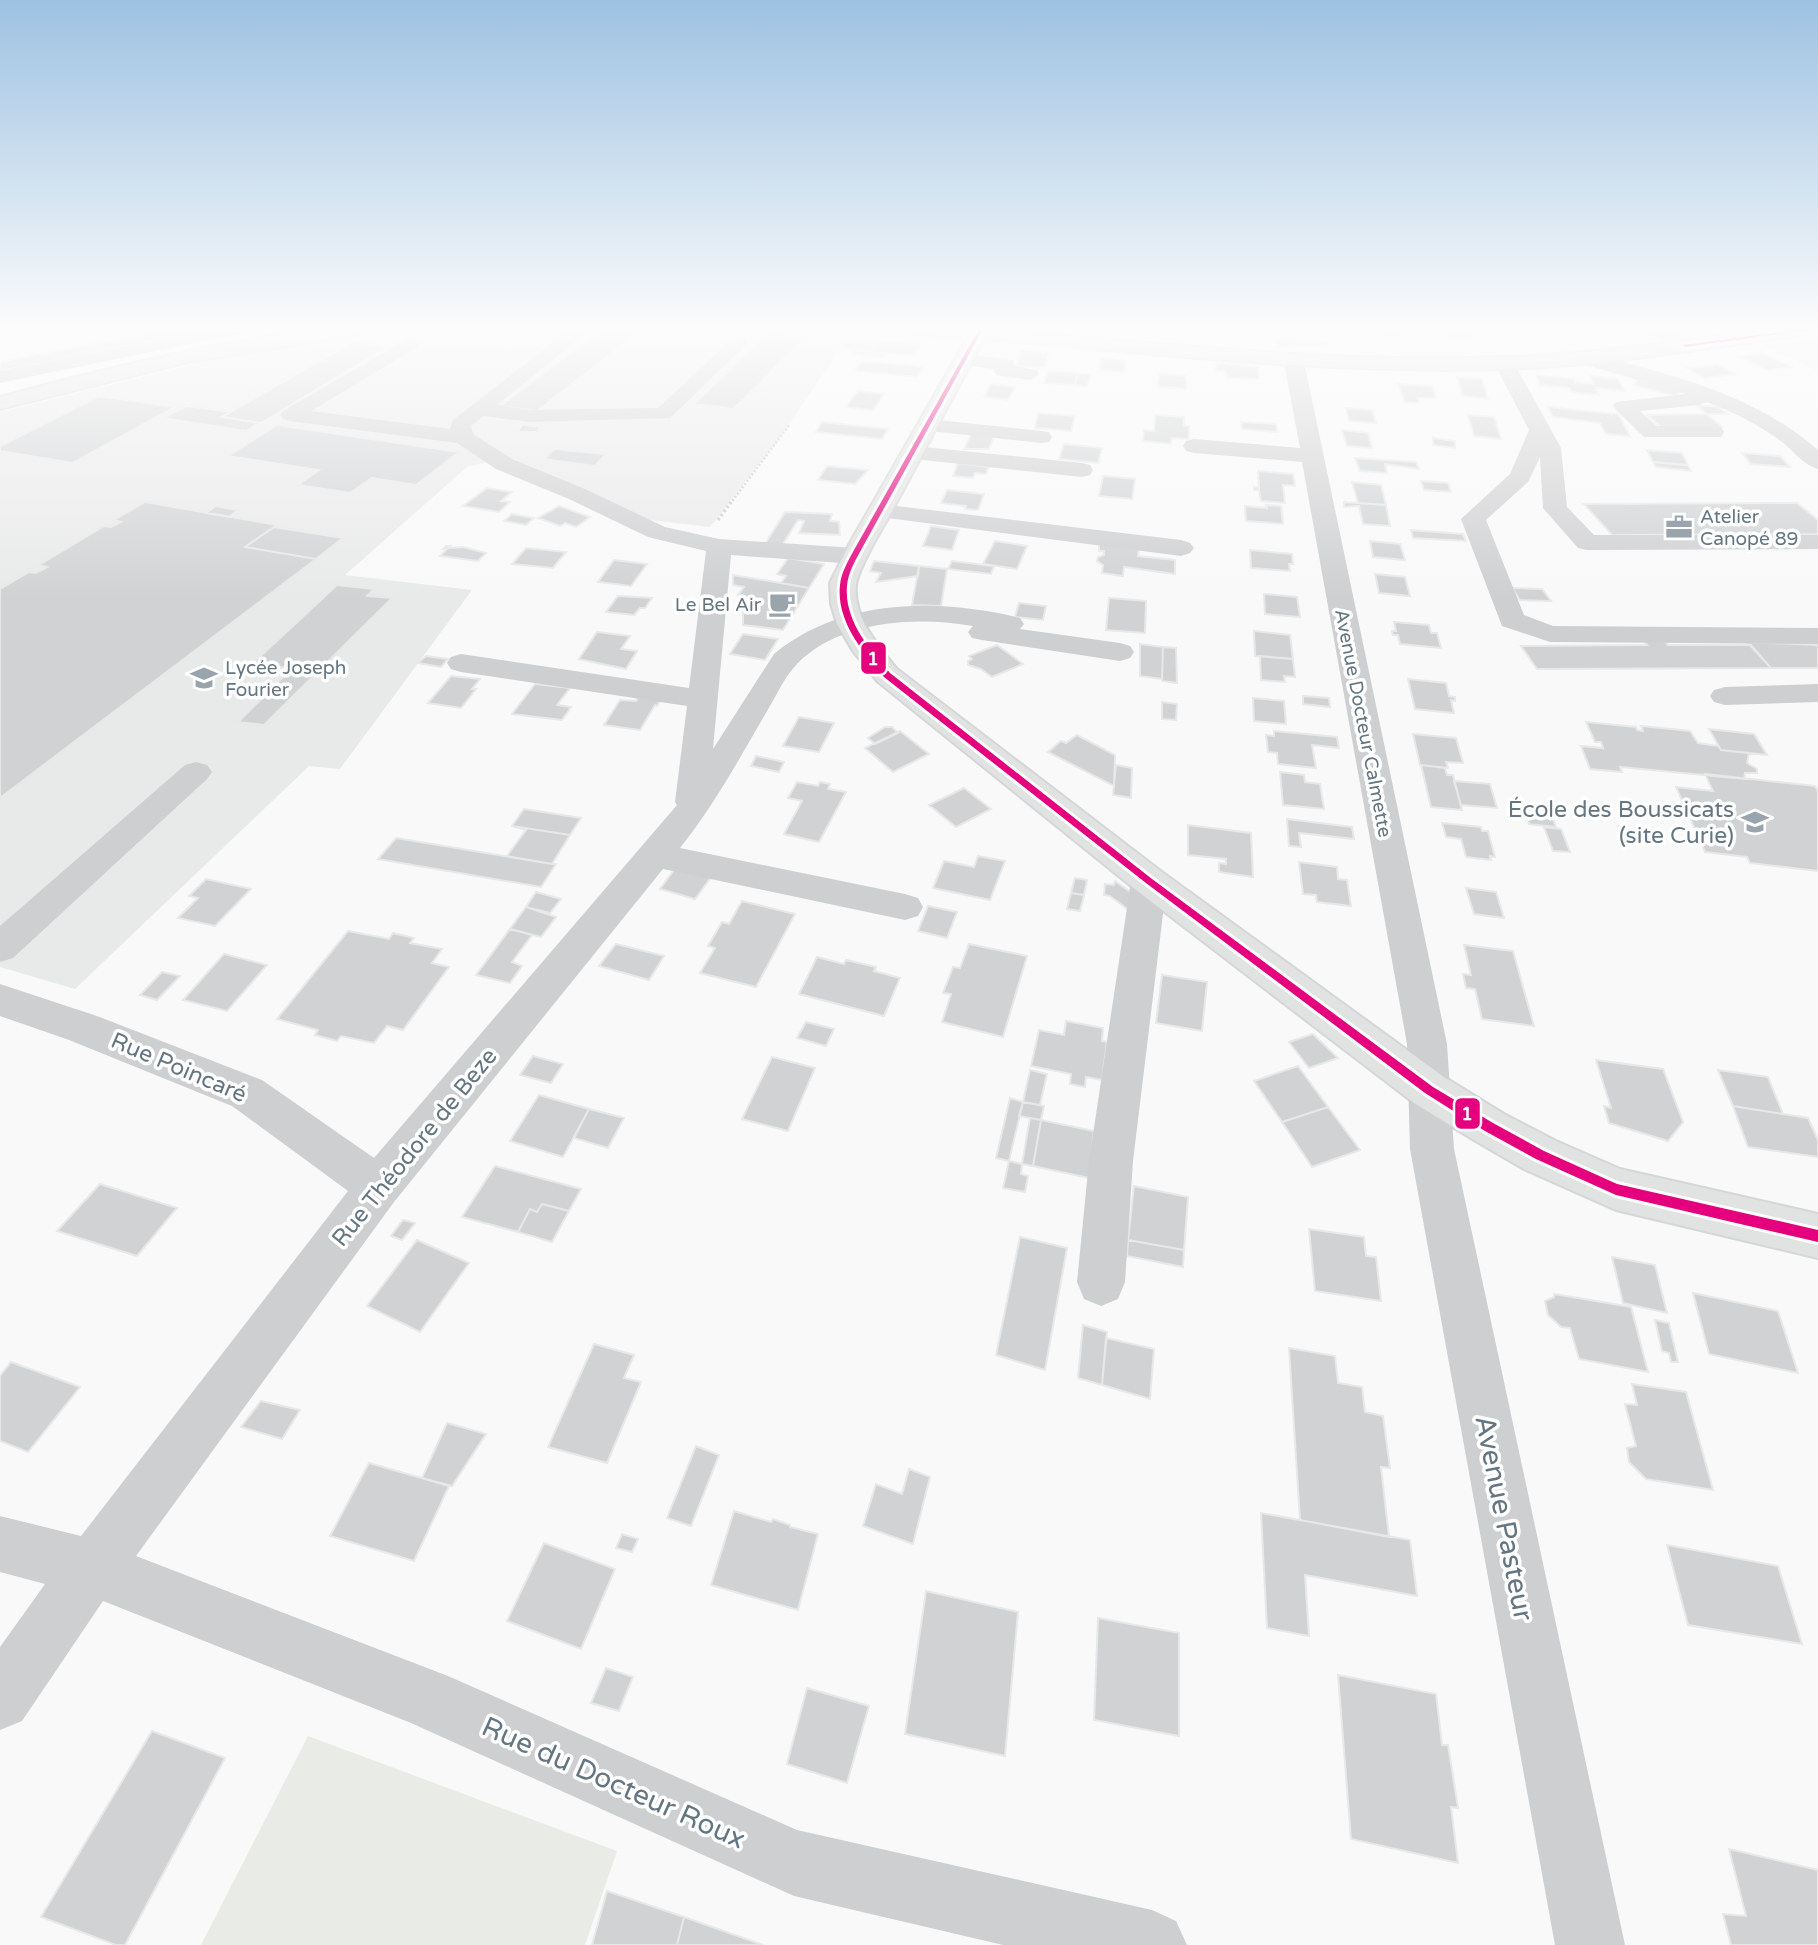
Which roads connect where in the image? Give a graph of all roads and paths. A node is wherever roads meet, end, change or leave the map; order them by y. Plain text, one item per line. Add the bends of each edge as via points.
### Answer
1 (311, 418) edge
2 (468, 418) edge
3 (932, 418) edge
4 (1305, 418) edge
5 (1533, 418) edge
6 (1636, 418) edge
7 (1760, 418) edge
8 (790, 424) dead end
9 (928, 425) junction
10 (1781, 428) junction
11 (1540, 430) junction
12 (1818, 430) edge
13 (1713, 432) dead end
14 (1041, 437) dead end
15 (463, 438) junction
16 (1195, 446) dead end
17 (913, 453) junction
18 (1312, 456) junction
19 (1818, 461) edge
20 (1082, 470) dead end
21 (880, 511) junction
22 (1818, 542) edge
23 (710, 545) junction
24 (1181, 548) dead end
25 (855, 556) junction
26 (1010, 624) dead end
27 (856, 634) junction
28 (1818, 636) edge
29 (1119, 652) dead end
30 (461, 663) dead end
31 (1818, 694) edge
32 (1725, 696) dead end
33 (703, 699) junction
34 (196, 772) dead end
35 (691, 811) junction
36 (655, 855) junction
37 (1149, 881) junction
38 (905, 907) dead end
39 (0, 948) edge
40 (0, 1000) edge
41 (1429, 1090) junction
42 (378, 1187) junction
43 (1818, 1236) edge
44 (1101, 1282) dead end
45 (0, 1544) edge
46 (92, 1568) junction
47 (0, 1699) edge
48 (1152, 1945) edge
49 (1590, 1945) edge

1 - 15 street
2 - 15 street via 460,424
3 - 9 main road
4 - 18 street, Avenue Docteur Calmette
5 - 11 street
6 - 13 street via 1652,432
7 - 10 street
8 - 23 path
9 - 14 street
9 - 17 main road
10 - 12 street
10 - 19 street
11 - 22 street via 1550,448 1555,508 1587,543
11 - 28 street via 1520,477 1473,519 1512,620 1550,634
15 - 23 street via 504,464 657,532
16 - 18 street
17 - 20 street
17 - 21 main road
18 - 41 street, Avenue Docteur Calmette via 1427,1044
21 - 24 street
21 - 25 main road
23 - 25 street
23 - 33 street
25 - 27 main road via 843,583 844,604
26 - 27 street via 920,613
27 - 29 street via 964,629
27 - 35 street, Rue Théodore de Beze via 825,633 799,646 785,660
27 - 37 main road via 887,675
30 - 33 street
31 - 32 street
33 - 35 street
34 - 39 street
35 - 36 street, Rue Théodore de Beze
36 - 38 street
36 - 42 street, Rue Théodore de Beze
37 - 41 main road
37 - 44 street via 1111,1160
40 - 42 street, Rue Poincaré via 247,1093
41 - 43 main road via 1540,1155 1616,1189
41 - 49 street, Avenue Pasteur via 1432,1149
42 - 46 street, Rue Théodore de Beze
45 - 46 street, Rue du Docteur Roux
46 - 47 street, Rue Théodore de Beze
46 - 48 street, Rue du Docteur Roux via 426,1698 794,1863

